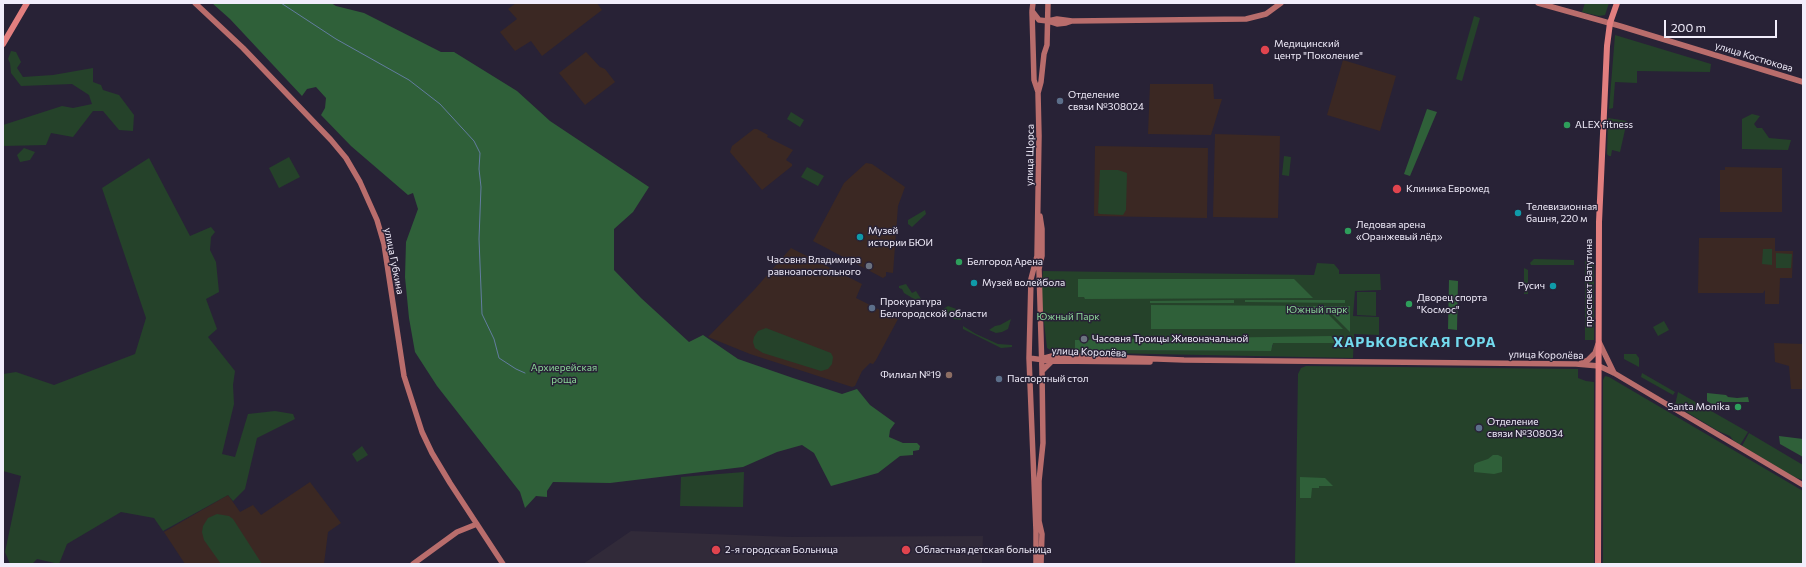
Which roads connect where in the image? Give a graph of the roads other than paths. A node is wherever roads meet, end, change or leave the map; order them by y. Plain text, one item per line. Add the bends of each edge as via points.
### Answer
1 (22, 3) edge
2 (27, 3) edge
3 (195, 3) edge
4 (1033, 3) edge
5 (1048, 3) edge
6 (1281, 3) edge
7 (1538, 3) edge
8 (1616, 3) edge
9 (1032, 10) junction
10 (18, 18) junction
11 (1048, 21) junction
12 (1610, 23) junction
13 (3, 44) edge
14 (1803, 82) edge
15 (1038, 93) junction
16 (1038, 206) junction
17 (1599, 342) junction
18 (1029, 358) junction
19 (1041, 358) junction
20 (1184, 360) junction
21 (1052, 361) junction
22 (1578, 364) junction
23 (1599, 366) junction
24 (1042, 371) junction
25 (1614, 373) junction
26 (1803, 485) edge
27 (1037, 520) junction
28 (477, 524) junction
29 (1030, 525) dead end
30 (413, 564) edge
31 (503, 564) edge
32 (1036, 564) edge
33 (1041, 564) edge
34 (1598, 564) edge

1 - 10 main road
2 - 10 main road
3 - 28 main road, улица Губкина via 243,48 331,140 346,158 360,182 377,220 384,244 401,360 411,402 432,453
4 - 9 main road
5 - 11 main road, улица Щорса
6 - 11 main road via 1266,14 1246,18
7 - 12 main road, улица Костюкова
8 - 12 main road, проспект Ватутина
9 - 11 main road via 1038,20
9 - 15 main road via 1034,80
10 - 13 main road
11 - 15 main road, улица Щорса via 1042,82
12 - 14 main road, улица Костюкова
12 - 17 main road, проспект Ватутина via 1600,222
15 - 16 main road, улица Щорса
16 - 18 main road, улица Щорса via 1037,256 1031,278
16 - 19 main road via 1042,229
17 - 22 main road via 1592,357
17 - 23 main road, проспект Ватутина
17 - 25 main road
18 - 19 main road
18 - 27 main road, улица Щорса
19 - 20 main road, улица Королёва via 1076,356
19 - 21 main road, улица Королёва
19 - 24 main road
20 - 21 main road, улица Королёва
20 - 22 main road, улица Королёва
21 - 24 main road
22 - 23 main road, улица Королёва
23 - 25 main road, улица Королёва
23 - 34 main road, проспект Ватутина
24 - 27 main road via 1043,443 1038,481
25 - 26 main road, улица Королёва
27 - 29 main road
27 - 32 main road
27 - 33 main road via 1042,534
28 - 30 main road via 457,532
28 - 31 main road, улица Губкина

